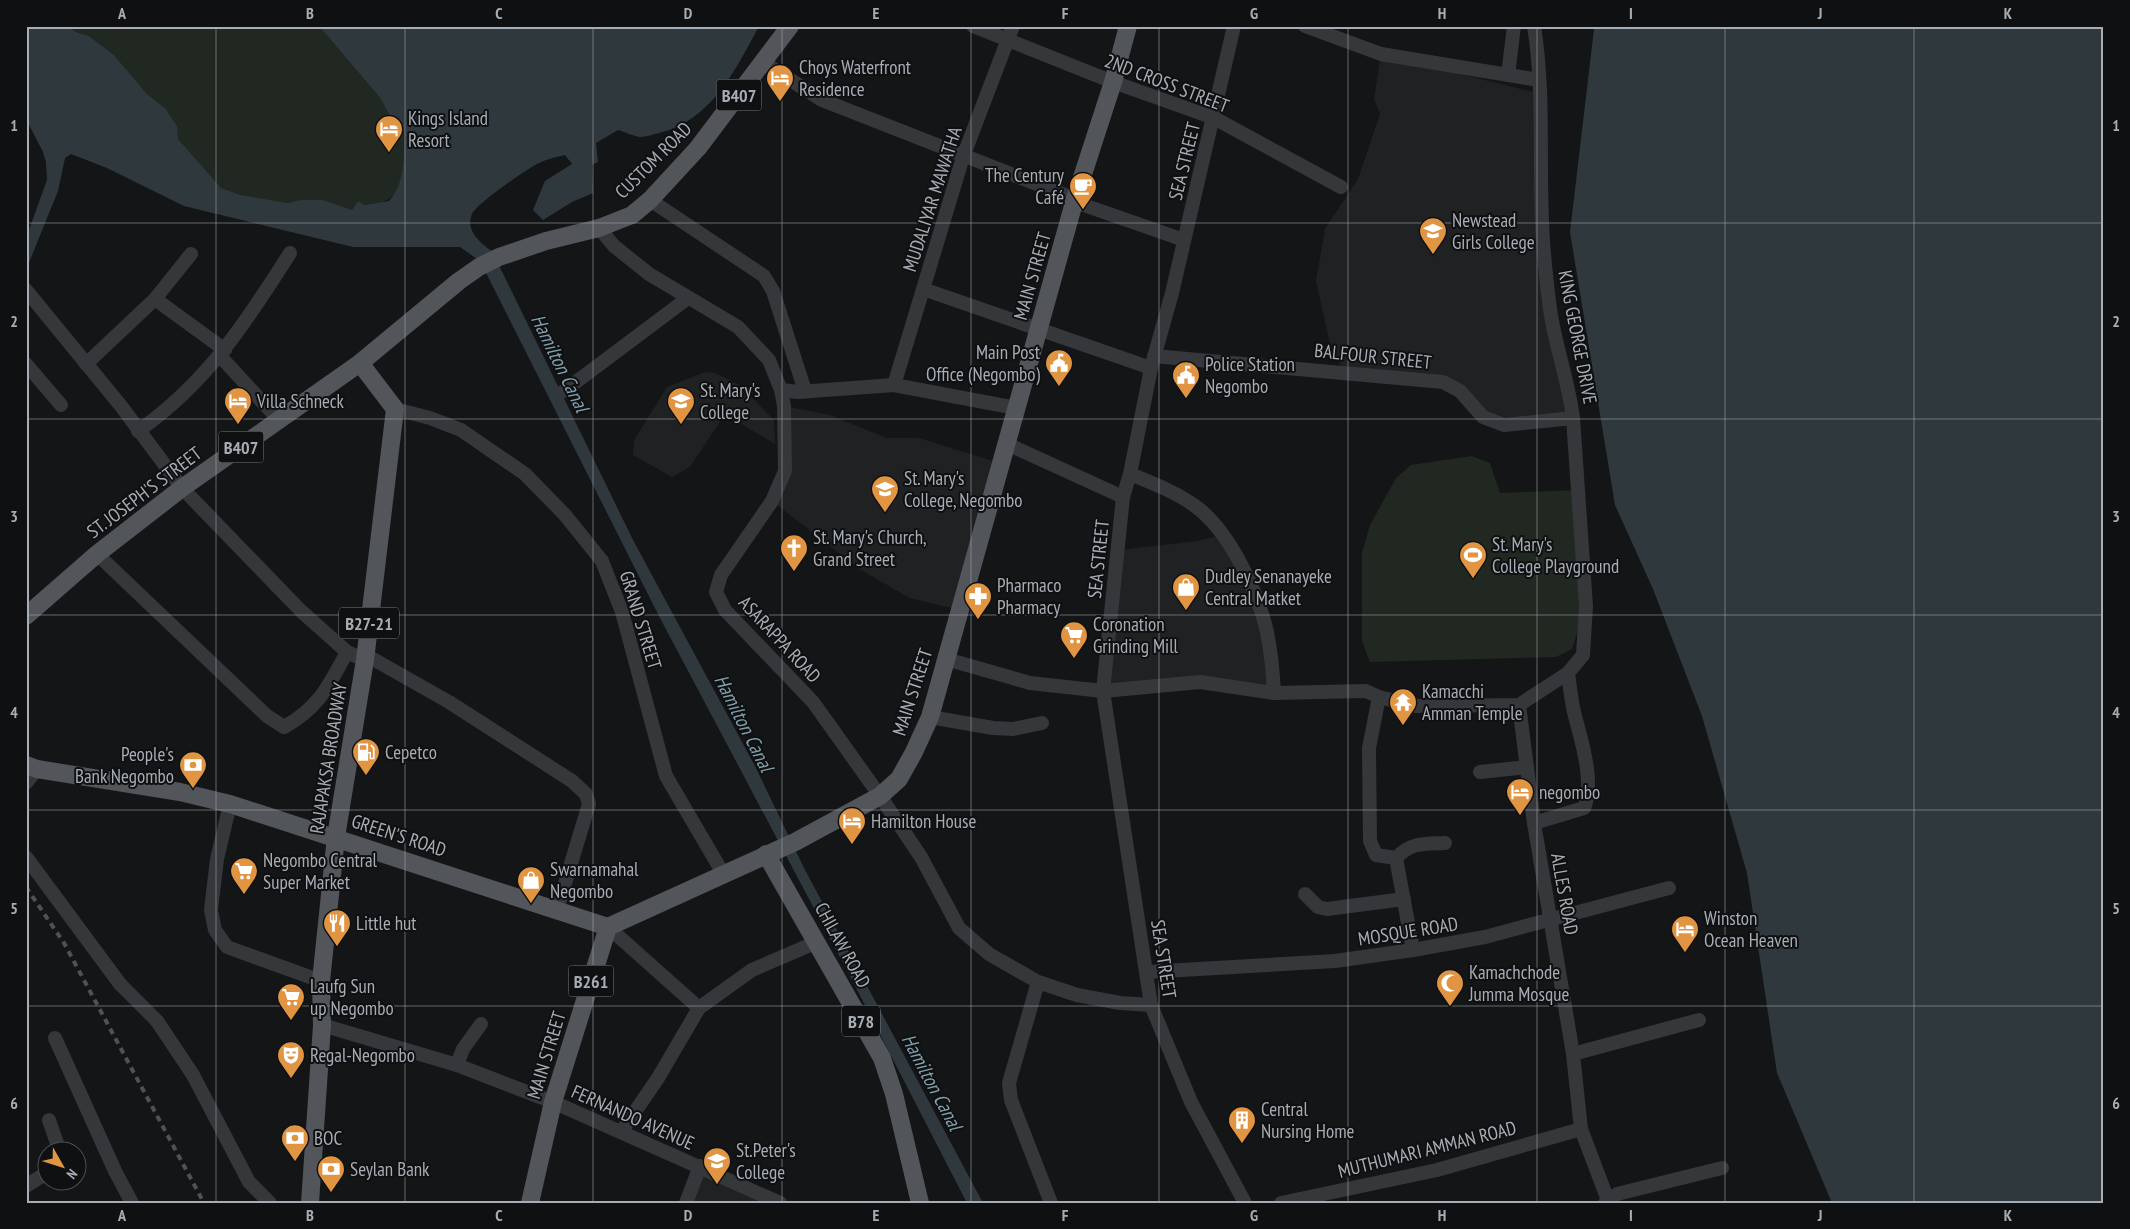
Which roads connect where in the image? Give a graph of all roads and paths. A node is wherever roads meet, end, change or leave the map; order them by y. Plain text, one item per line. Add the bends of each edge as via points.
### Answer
1 (790, 26) edge
2 (973, 26) edge
3 (1013, 26) edge
4 (1128, 26) edge
5 (1234, 26) edge
6 (1305, 26) edge
7 (1514, 26) edge
8 (1534, 26) edge
9 (1008, 41) junction
10 (764, 63) junction
11 (1508, 75) junction
12 (1539, 80) junction
13 (1113, 82) junction
14 (1214, 118) junction
15 (964, 157) junction
16 (1341, 187) dead end
17 (650, 200) junction
18 (1075, 200) junction
19 (599, 228) junction
20 (1184, 240) junction
21 (290, 253) dead end
22 (191, 254) dead end
23 (459, 281) joint
24 (923, 289) junction
25 (27, 295) edge
26 (688, 298) junction
27 (156, 299) junction
28 (1039, 330) junction
29 (222, 353) junction
30 (1152, 362) junction
31 (360, 363) junction
32 (26, 364) edge
33 (86, 364) junction
34 (894, 385) junction
35 (781, 390) junction
36 (564, 391) dead end
37 (805, 391) junction
38 (60, 405) dead end
39 (1016, 408) junction
40 (395, 409) junction
41 (1573, 418) junction
42 (279, 420) junction
43 (138, 431) junction
44 (1007, 444) junction
45 (1130, 474) junction
46 (182, 488) junction
47 (1124, 497) junction
48 (96, 554) junction
49 (26, 616) edge
50 (347, 652) junction
51 (365, 658) junction
52 (946, 659) junction
53 (1568, 674) junction
54 (1103, 691) junction
55 (1274, 693) junction
56 (1378, 698) junction
57 (1519, 705) junction
58 (930, 716) junction
59 (1042, 723) dead end
60 (32, 767) edge
61 (1527, 767) junction
62 (1480, 772) dead end
63 (26, 783) edge
64 (880, 796) junction
65 (230, 804) junction
66 (1534, 824) junction
67 (336, 837) junction
68 (1445, 843) dead end
69 (766, 854) junction
70 (26, 857) edge
71 (1396, 858) junction
72 (724, 875) junction
73 (1669, 888) dead end
74 (1305, 894) dead end
75 (1404, 899) junction
76 (557, 910) junction
77 (1550, 919) junction
78 (608, 927) junction
79 (817, 942) junction
80 (1413, 950) junction
81 (1147, 972) junction
82 (321, 981) junction
83 (1038, 982) junction
84 (1151, 1005) junction
85 (699, 1008) junction
86 (1699, 1020) dead end
87 (481, 1024) dead end
88 (322, 1025) junction
89 (55, 1038) dead end
90 (1573, 1054) junction
91 (457, 1065) junction
92 (553, 1102) junction
93 (49, 1120) dead end
94 (1581, 1129) junction
95 (621, 1132) junction
96 (57, 1142) edge
97 (700, 1166) junction
98 (1722, 1168) dead end
99 (38, 1178) edge
100 (26, 1186) edge
101 (1608, 1202) edge
102 (132, 1203) edge
103 (270, 1203) edge
104 (310, 1203) edge
105 (530, 1203) edge
106 (686, 1203) edge
107 (780, 1203) edge
108 (920, 1203) edge
109 (1051, 1203) edge
110 (1245, 1203) edge
111 (1281, 1203) edge

1 - 10 main road, CUSTOM ROAD / B407
2 - 9 street, 2ND CROSS STREET
3 - 9 street, MUDALIYAR MAWATHA
4 - 13 main road, MAIN STREET
5 - 14 street, SEA STREET
6 - 11 street via 1381,54
7 - 11 street
8 - 12 street, KING GEORGE DRIVE
9 - 13 street, 2ND CROSS STREET
9 - 15 street, MUDALIYAR MAWATHA
10 - 15 street via 822,100
10 - 17 main road, CUSTOM ROAD / B407 via 698,148
11 - 12 street
12 - 41 street, KING GEORGE DRIVE via 1544,254 1552,321
13 - 14 street, 2ND CROSS STREET
13 - 18 main road, MAIN STREET
14 - 16 street, 2ND CROSS STREET
14 - 20 street, SEA STREET
15 - 18 street
15 - 24 street, MUDALIYAR MAWATHA
17 - 19 main road, CUSTOM ROAD / B407 via 632,215
17 - 37 street via 764,276 774,291
18 - 20 street
18 - 28 main road, MAIN STREET
19 - 23 main road, CUSTOM ROAD / B407 via 499,257
19 - 26 street, ASARAPPA ROAD via 614,246 649,274
20 - 30 street, SEA STREET
21 - 29 street
22 - 27 street
23 - 31 main road, ST. JOSEPH'S STREET / B407
24 - 28 street, BALFOUR STREET
24 - 34 street, MUDALIYAR MAWATHA
25 - 33 street
26 - 35 street, ASARAPPA ROAD via 738,327 769,360
26 - 36 street
27 - 29 street
27 - 33 street
28 - 30 street, BALFOUR STREET
28 - 39 main road, MAIN STREET
29 - 42 street
29 - 43 street via 162,414
30 - 41 street, BALFOUR STREET via 1443,382 1460,391 1483,417 1504,425
30 - 45 street, SEA STREET
31 - 40 main road
31 - 42 main road, ST. JOSEPH'S STREET / B407
32 - 38 street
33 - 43 street
34 - 37 street
34 - 39 street
35 - 37 street
35 - 64 street, ASARAPPA ROAD via 785,471 772,501 721,575 716,592 725,610 813,702
39 - 44 main road, MAIN STREET
40 - 51 main road, RAJAPAKSA BROADWAY / B27-21
40 - 72 street, GRAND STREET via 461,430 525,474 565,515 602,561 622,612 666,776
41 - 53 street, KING GEORGE DRIVE via 1586,606 1584,655
42 - 46 main road, ST. JOSEPH'S STREET / B407
43 - 46 street
44 - 47 street
44 - 52 main road, MAIN STREET
45 - 47 street, SEA STREET
45 - 55 street via 1195,505 1226,538 1254,591 1267,632
46 - 48 main road, ST. JOSEPH'S STREET / B407
46 - 50 street via 301,611
47 - 54 street, SEA STREET
48 - 49 main road, ST. JOSEPH'S STREET / B407
48 - 50 street via 267,716 284,727 299,719 320,700
50 - 51 street
51 - 67 main road, RAJAPAKSA BROADWAY / B27-21
51 - 76 street via 449,702 572,781 586,794 589,804
52 - 54 street via 1030,682
52 - 58 main road, MAIN STREET
53 - 57 street
53 - 66 street via 1573,710 1584,748 1588,798 1584,808
54 - 55 street via 1200,682
54 - 81 street, SEA STREET
55 - 56 street via 1366,691
56 - 57 street via 1416,706
56 - 71 street via 1369,748 1370,841 1376,855
57 - 61 street, ALLES ROAD
58 - 59 street via 993,728 1013,729
58 - 64 main road, MAIN STREET via 899,779
60 - 63 street
60 - 65 main road, GREEN'S ROAD via 180,792
61 - 62 street
61 - 66 street, ALLES ROAD
64 - 69 main road, MAIN STREET
64 - 83 street, ASARAPPA ROAD via 921,857 959,928 989,954
65 - 67 main road, GREEN'S ROAD
65 - 82 street via 217,859 211,910 215,930 227,947
66 - 77 street, ALLES ROAD
67 - 76 main road, GREEN'S ROAD
67 - 82 main road, RAJAPAKSA BROADWAY / B27-21
68 - 71 street via 1415,845
69 - 72 main road, MAIN STREET
69 - 79 main road, CHILAW ROAD / B78
70 - 103 street via 120,984 157,1021 193,1075 249,1182
71 - 75 street
72 - 78 main road, MAIN STREET
73 - 77 street, MOSQUE ROAD
74 - 75 street via 1318,907 1327,909
75 - 80 street
76 - 78 main road, GREEN'S ROAD
77 - 80 street, MOSQUE ROAD via 1485,937
77 - 90 street, ALLES ROAD
78 - 85 street
78 - 92 main road, MAIN STREET / B261
79 - 85 street via 752,970
79 - 108 main road, CHILAW ROAD / B78 via 882,1058
80 - 81 street, MOSQUE ROAD via 1335,961
81 - 84 street, SEA STREET
82 - 88 main road, RAJAPAKSA BROADWAY / B27-21
83 - 84 street, ASARAPPA ROAD via 1077,995
83 - 109 street via 1009,1084 1011,1100
84 - 110 street, SEA STREET via 1191,1102
85 - 95 street via 658,1078
86 - 90 street
87 - 91 street via 463,1049
88 - 91 street, FERNANDO AVENUE
88 - 104 main road, RAJAPAKSA BROADWAY / B27-21
89 - 102 street
90 - 94 street, ALLES ROAD
91 - 92 street, FERNANDO AVENUE
92 - 95 street, FERNANDO AVENUE
92 - 105 main road, MAIN STREET / B261
93 - 96 street
94 - 101 street, ALLES ROAD
94 - 111 street, MUTHUMARI AMMAN ROAD via 1437,1170
95 - 97 street, FERNANDO AVENUE
97 - 106 street
97 - 107 street, FERNANDO AVENUE
98 - 101 street via 1616,1194
99 - 100 street

